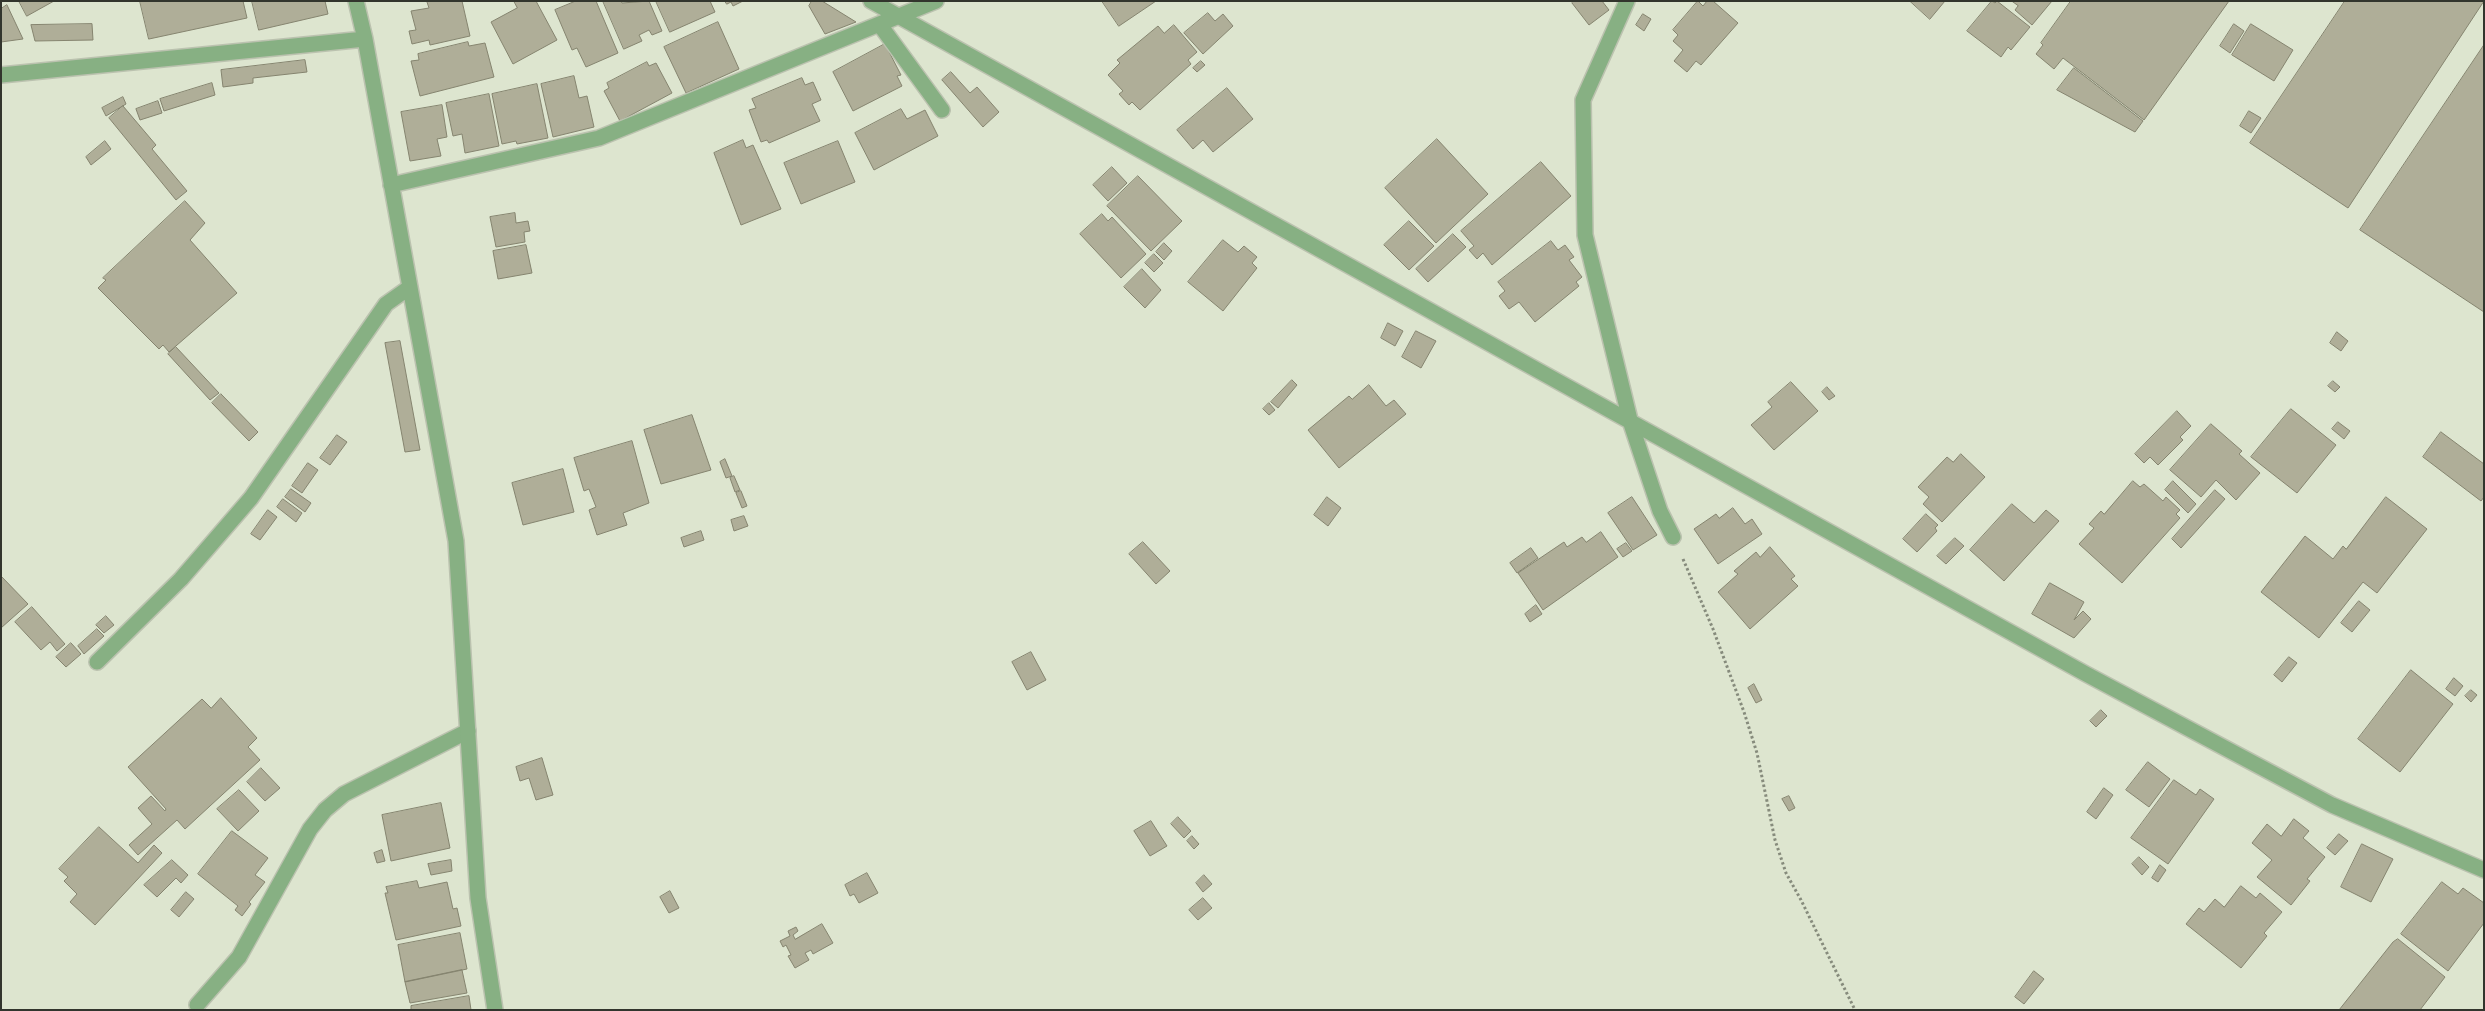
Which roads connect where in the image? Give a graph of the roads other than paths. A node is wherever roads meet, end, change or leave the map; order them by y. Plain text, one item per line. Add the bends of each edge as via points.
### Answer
1 (356, 1) edge
2 (871, 1) edge
3 (936, 1) edge
4 (1627, 1) edge
5 (900, 17) junction
6 (880, 25) junction
7 (365, 39) junction
8 (1, 75) edge
9 (942, 110) dead end
10 (391, 185) junction
11 (410, 287) junction
12 (1631, 424) junction
13 (1673, 537) road end
14 (97, 662) dead end
15 (468, 731) junction
16 (2484, 870) edge
17 (197, 1005) dead end
18 (495, 1010) edge

1 - 7 street
2 - 5 street
3 - 5 street
4 - 12 street via 1583,100 1585,235
5 - 6 street
5 - 12 street
6 - 9 street
6 - 10 street via 599,138
7 - 8 street
7 - 10 street
10 - 11 street
11 - 14 street via 386,304 251,498 181,580
11 - 15 street via 456,541
12 - 13 street via 1660,511
12 - 16 street via 2332,805
15 - 17 street via 344,794 326,810 310,829 239,957
15 - 18 street via 478,898

